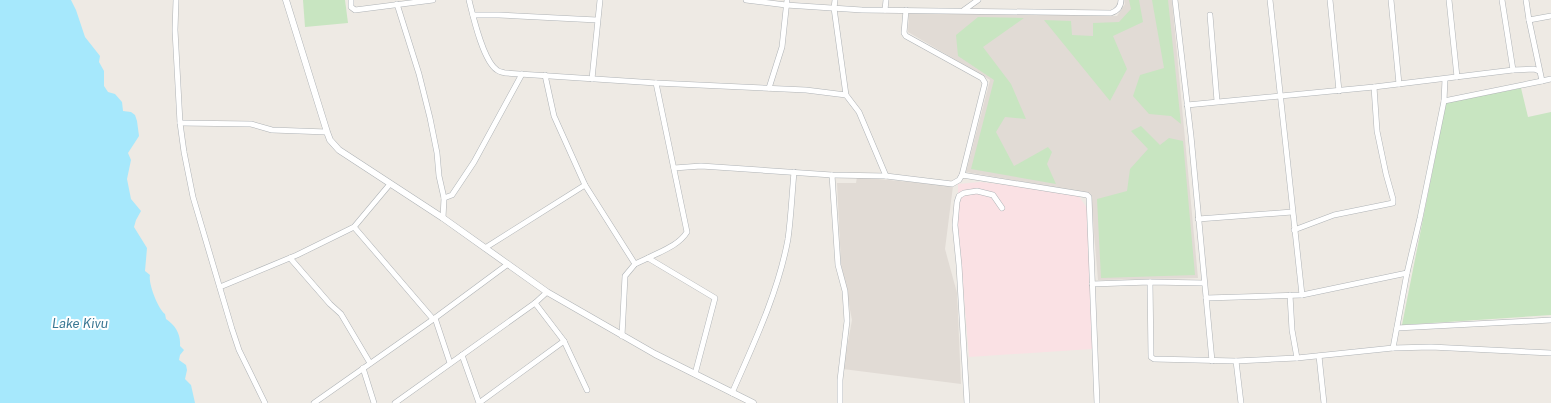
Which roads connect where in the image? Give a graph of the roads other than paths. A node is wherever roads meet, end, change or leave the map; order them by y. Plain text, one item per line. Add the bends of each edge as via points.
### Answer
1 (176, 0) edge
2 (286, 0) edge
3 (351, 0) edge
4 (433, 0) edge
5 (469, 0) edge
6 (600, 0) edge
7 (746, 0) edge
8 (835, 0) edge
9 (886, 0) edge
10 (978, 0) edge
11 (1121, 0) edge
12 (1175, 0) edge
13 (1270, 0) edge
14 (1330, 0) edge
15 (1391, 0) edge
16 (1449, 0) edge
17 (1502, 0) edge
18 (1526, 0) edge
19 (764, 1) edge
20 (787, 2) edge
21 (397, 4) junction
22 (834, 8) junction
23 (884, 10) junction
24 (906, 10) junction
25 (963, 10) junction
26 (473, 15) junction
27 (1210, 15) dead end
28 (1551, 16) edge
29 (597, 20) junction
30 (1529, 20) junction
31 (1513, 70) junction
32 (1539, 71) junction
33 (522, 74) junction
34 (545, 75) junction
35 (1457, 77) junction
36 (592, 79) junction
37 (1445, 79) junction
38 (1551, 79) edge
39 (1542, 80) junction
40 (656, 83) junction
41 (1399, 84) junction
42 (1374, 87) junction
43 (769, 88) junction
44 (1339, 91) junction
45 (846, 95) junction
46 (1281, 95) junction
47 (1217, 101) junction
48 (1444, 101) junction
49 (1187, 105) junction
50 (180, 123) junction
51 (327, 132) junction
52 (674, 168) junction
53 (794, 172) junction
54 (832, 175) junction
55 (962, 175) junction
56 (886, 176) junction
57 (390, 184) junction
58 (585, 185) junction
59 (444, 198) junction
60 (1002, 208) dead end
61 (1292, 212) junction
62 (443, 218) junction
63 (1198, 219) junction
64 (354, 228) junction
65 (1294, 230) junction
66 (485, 248) junction
67 (290, 258) junction
68 (648, 258) junction
69 (508, 264) junction
70 (635, 264) junction
71 (1407, 273) junction
72 (1150, 282) junction
73 (1204, 283) junction
74 (1092, 284) junction
75 (220, 287) junction
76 (547, 292) junction
77 (1290, 295) junction
78 (1302, 295) junction
79 (1206, 298) junction
80 (535, 303) junction
81 (434, 319) junction
82 (1551, 320) edge
83 (1397, 328) junction
84 (622, 336) junction
85 (564, 341) junction
86 (1393, 348) junction
87 (1551, 353) edge
88 (462, 355) junction
89 (1319, 356) junction
90 (1297, 358) junction
91 (1212, 361) junction
92 (1236, 361) junction
93 (370, 363) junction
94 (450, 363) junction
95 (363, 368) junction
96 (695, 374) junction
97 (587, 390) dead end
98 (732, 393) junction
99 (265, 403) edge
100 (314, 403) edge
101 (374, 403) edge
102 (395, 403) edge
103 (753, 403) edge
104 (840, 403) edge
105 (967, 403) edge
106 (1097, 403) edge
107 (1241, 403) edge
108 (1324, 403) edge

1 - 50 street
2 - 51 street
3 - 21 street via 351,7 354,10
4 - 21 street
5 - 26 street
6 - 29 street
7 - 19 street
8 - 22 street
9 - 23 street
10 - 25 street
11 - 25 street via 1119,8 1111,13
12 - 49 street
13 - 46 street
14 - 44 street
15 - 41 street
16 - 35 street
17 - 31 street
18 - 30 street
19 - 20 street
20 - 22 street
20 - 43 street via 782,47
21 - 59 street via 428,111
22 - 23 street
22 - 45 street
23 - 24 street
24 - 25 street
24 - 55 street via 906,36 982,78 985,83
26 - 29 street
26 - 33 street via 480,40 494,68 506,73
27 - 47 street
28 - 30 street
29 - 36 street
30 - 32 street
31 - 32 street
31 - 35 street
32 - 39 street
33 - 34 street
33 - 59 street via 474,162 452,194
34 - 36 street
34 - 58 street via 554,116
35 - 37 street
36 - 40 street
37 - 41 street
37 - 48 street
38 - 39 street
39 - 48 street
40 - 43 street
40 - 52 street
41 - 42 street
42 - 44 street
42 - 65 street via 1377,131 1393,203 1334,215
43 - 45 street
44 - 46 street
45 - 56 street via 859,112
46 - 47 street
46 - 61 street
47 - 49 street
48 - 71 street
49 - 63 street
50 - 51 street via 251,124 272,130
50 - 75 street via 193,197
51 - 57 street via 339,150
52 - 53 street via 701,166
52 - 68 street via 687,232 676,244
53 - 54 street
53 - 98 street via 788,239 777,282 769,309
54 - 56 street
54 - 104 street via 838,265 845,291 847,321
55 - 56 street via 952,184
55 - 74 street via 1088,195
57 - 62 street
57 - 64 street
58 - 66 street
58 - 70 street
59 - 62 street
60 - 105 street via 993,195 977,191 964,193 959,196 957,202 955,225
61 - 63 street
61 - 65 street
62 - 66 street
63 - 73 street
64 - 67 street
64 - 81 street
65 - 78 street
66 - 69 street
67 - 75 street
67 - 93 street via 341,314
68 - 70 street
68 - 96 street via 715,298
69 - 76 street
69 - 81 street
70 - 84 street via 625,276
71 - 78 street
71 - 83 street
72 - 73 street
72 - 74 street
72 - 91 street via 1151,357
73 - 79 street
74 - 106 street
75 - 99 street via 239,350
76 - 80 street
76 - 84 street
77 - 78 street
77 - 79 street
77 - 90 street
79 - 91 street
80 - 85 street
80 - 88 street
81 - 93 street
81 - 94 street
82 - 83 street
83 - 86 street
84 - 96 street
85 - 88 street via 479,403
85 - 97 street
86 - 87 street via 1431,347
86 - 89 street
88 - 94 street
89 - 90 street
89 - 108 street
90 - 92 street
91 - 92 street
92 - 107 street
93 - 95 street
94 - 102 street
95 - 100 street
95 - 101 street
96 - 98 street
98 - 103 street

